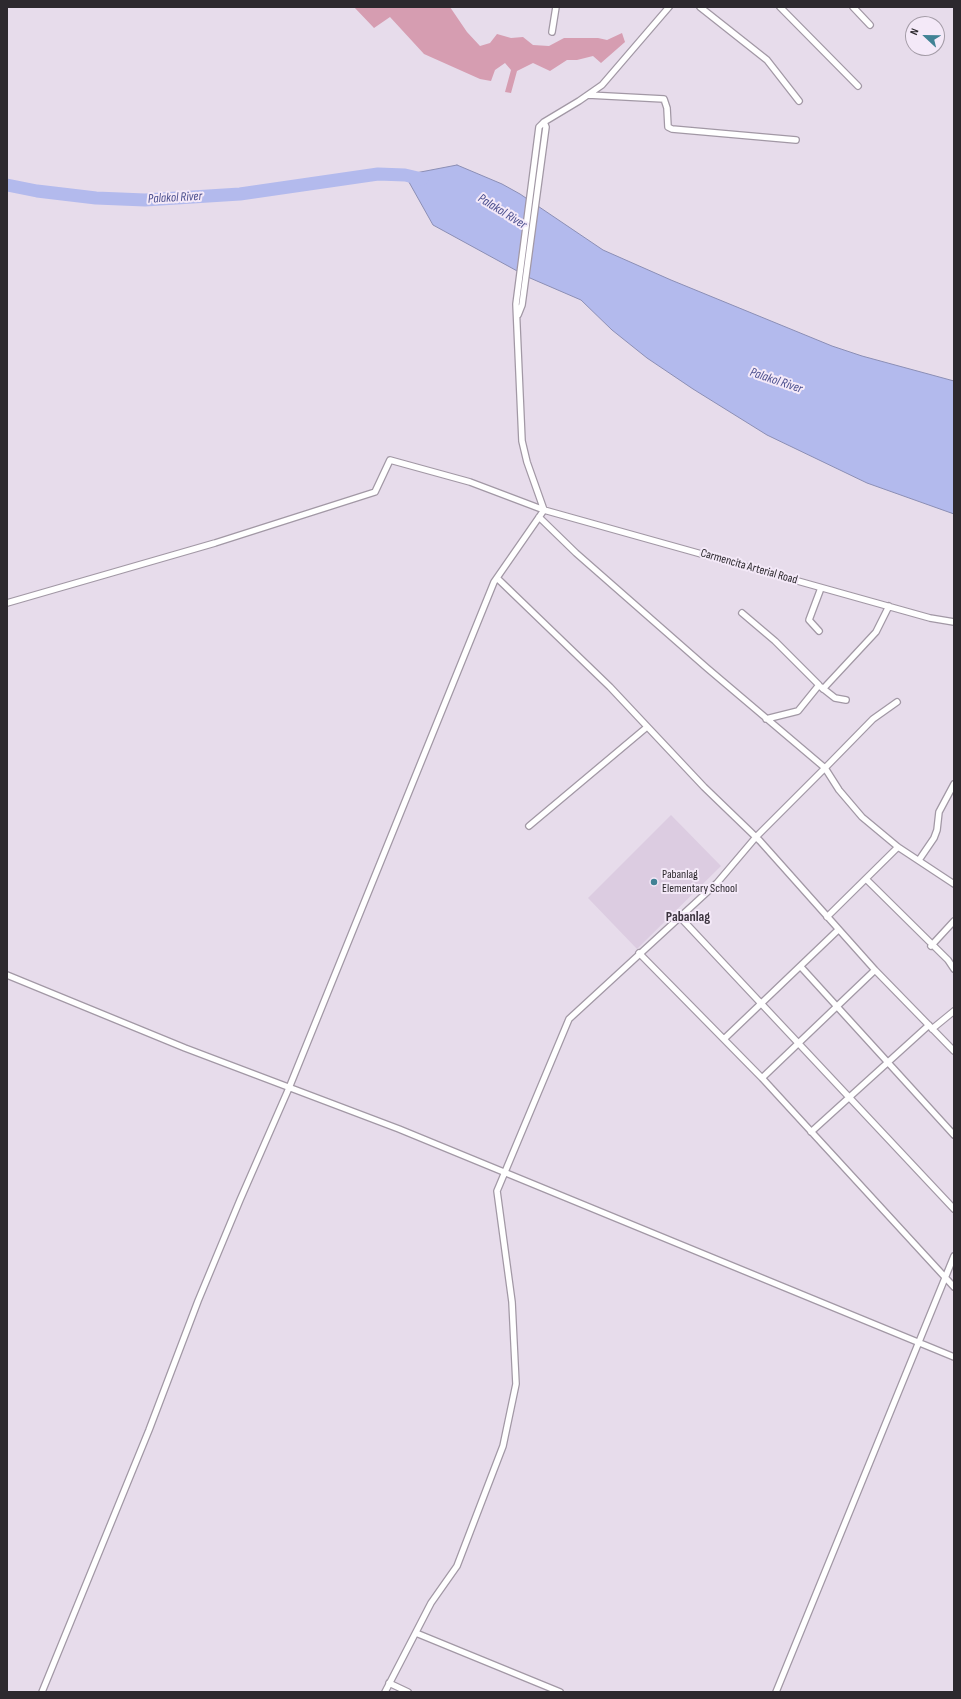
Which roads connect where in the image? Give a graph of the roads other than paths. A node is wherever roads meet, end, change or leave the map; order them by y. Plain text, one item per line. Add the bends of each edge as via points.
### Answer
1 (556, 7) edge
2 (670, 7) edge
3 (700, 7) edge
4 (780, 7) edge
5 (853, 7) edge
6 (870, 25) dead end
7 (552, 32) dead end
8 (858, 86) dead end
9 (588, 95) junction
10 (799, 100) dead end
11 (796, 140) dead end
12 (544, 510) junction
13 (539, 517) junction
14 (497, 578) junction
15 (822, 588) junction
16 (7, 603) edge
17 (889, 606) junction
18 (742, 613) dead end
19 (954, 622) edge
20 (819, 631) dead end
21 (821, 687) junction
22 (846, 700) dead end
23 (897, 702) dead end
24 (766, 719) junction
25 (647, 727) junction
26 (825, 768) junction
27 (954, 784) edge
28 (529, 826) dead end
29 (756, 837) junction
30 (898, 847) junction
31 (918, 860) junction
32 (866, 879) junction
33 (954, 884) edge
34 (679, 916) junction
35 (828, 917) junction
36 (954, 921) edge
37 (838, 930) junction
38 (931, 946) junction
39 (639, 953) junction
40 (801, 967) junction
41 (954, 969) edge
42 (875, 970) junction
43 (7, 975) edge
44 (762, 1004) junction
45 (837, 1006) junction
46 (954, 1011) edge
47 (931, 1027) junction
48 (724, 1039) junction
49 (798, 1042) junction
50 (954, 1051) edge
51 (889, 1063) junction
52 (762, 1078) junction
53 (289, 1088) junction
54 (849, 1097) junction
55 (811, 1132) junction
56 (954, 1135) edge
57 (505, 1173) junction
58 (954, 1209) edge
59 (954, 1256) edge
60 (945, 1278) junction
61 (954, 1287) edge
62 (918, 1342) junction
63 (954, 1357) edge
64 (416, 1633) junction
65 (389, 1683) junction
66 (42, 1692) edge
67 (385, 1692) edge
68 (408, 1692) edge
69 (560, 1692) edge
70 (776, 1692) edge

1 - 7 street
2 - 9 street via 602,85
3 - 10 street via 767,60
4 - 8 street
5 - 6 street
9 - 11 street via 664,99 668,127 672,129
9 - 12 street via 543,125 517,318 522,441
12 - 13 street
12 - 15 street, Carmencita Arterial Road
12 - 16 street, Carmencita Arterial Road via 470,482 390,460 375,492 215,543
13 - 14 street
13 - 24 street via 576,553
14 - 25 street via 610,687
14 - 53 street
15 - 17 street, Carmencita Arterial Road
15 - 20 street via 809,620
17 - 19 street, Carmencita Arterial Road
17 - 21 street via 876,632
18 - 21 street via 775,640
21 - 22 street via 834,698
21 - 24 street via 798,711
23 - 26 street via 873,719
24 - 26 street
25 - 28 street
25 - 29 street
26 - 29 street
26 - 30 street via 839,790 862,817
27 - 31 street via 939,812 934,838
29 - 34 street via 717,883
29 - 35 street
30 - 31 street
30 - 32 street
31 - 33 street
32 - 35 street
32 - 38 street
34 - 39 street
34 - 44 street
35 - 37 street
36 - 38 street
37 - 40 street
37 - 42 street
38 - 41 street via 948,960
39 - 48 street
39 - 57 street via 569,1019
40 - 44 street
40 - 45 street
42 - 45 street
42 - 47 street
43 - 53 street
44 - 48 street
44 - 49 street
45 - 49 street
45 - 51 street
46 - 47 street
47 - 50 street
47 - 51 street
48 - 52 street
49 - 52 street
49 - 54 street
51 - 54 street
51 - 56 street
52 - 55 street
53 - 57 street via 399,1129
53 - 66 street via 201,1294 149,1430
54 - 55 street
54 - 58 street
55 - 60 street
57 - 62 street
57 - 64 street via 497,1190 512,1302 516,1384 503,1446 457,1566 432,1603
59 - 60 street
60 - 61 street
60 - 62 street
62 - 63 street
62 - 70 street
64 - 65 street
64 - 69 street
65 - 67 street
65 - 68 street

